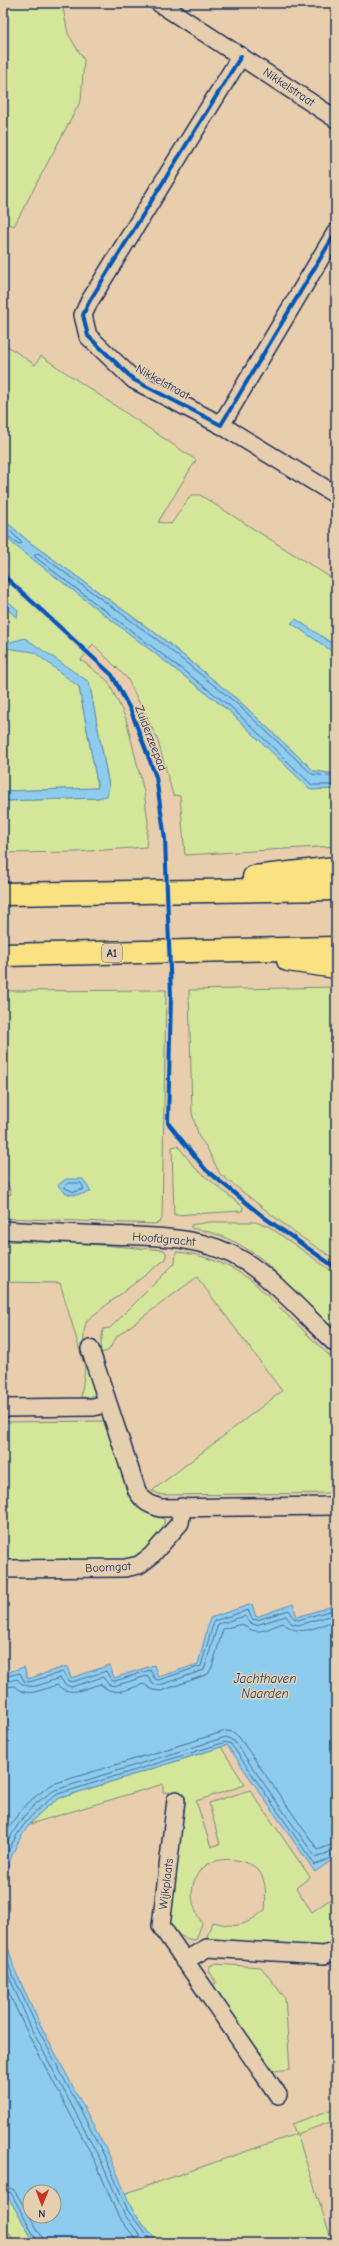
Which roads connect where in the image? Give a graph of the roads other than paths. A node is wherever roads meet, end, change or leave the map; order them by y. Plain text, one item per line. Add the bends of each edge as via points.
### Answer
1 (159, 3) edge
2 (241, 56) junction
3 (336, 119) edge
4 (336, 232) edge
5 (221, 425) junction
6 (336, 495) edge
7 (336, 868) edge
8 (336, 888) edge
9 (131, 892) junction
10 (3, 894) edge
11 (336, 948) edge
12 (222, 950) junction
13 (3, 955) edge
14 (336, 967) edge
15 (3, 1230) edge
16 (336, 1344) edge
17 (90, 1349) dead end
18 (107, 1404) junction
19 (3, 1408) edge
20 (336, 1506) edge
21 (182, 1508) junction
22 (3, 1570) edge
23 (176, 1800) dead end
24 (336, 1951) edge
25 (184, 1961) junction
26 (278, 2095) dead end

1 - 2 street, Nikkelstraat
2 - 3 street, Nikkelstraat
2 - 5 street, Nikkelstraat via 83,315 88,336 134,380
4 - 5 street
5 - 6 street, Nikkelstraat
7 - 9 highway
8 - 9 highway
9 - 10 highway
11 - 12 highway, A1
12 - 13 highway, A1
12 - 14 highway, A1
15 - 16 street, Hoofdgracht via 170,1238 214,1246 261,1273
17 - 18 street
18 - 19 street via 94,1407
18 - 21 street via 137,1491 143,1501 160,1508
20 - 21 street
21 - 22 street, Boomgat via 180,1523 151,1556 139,1565 126,1568
23 - 25 street, Wijkplaats via 161,1926
24 - 25 street via 324,1955 207,1948
25 - 26 street, Wijkplaats

